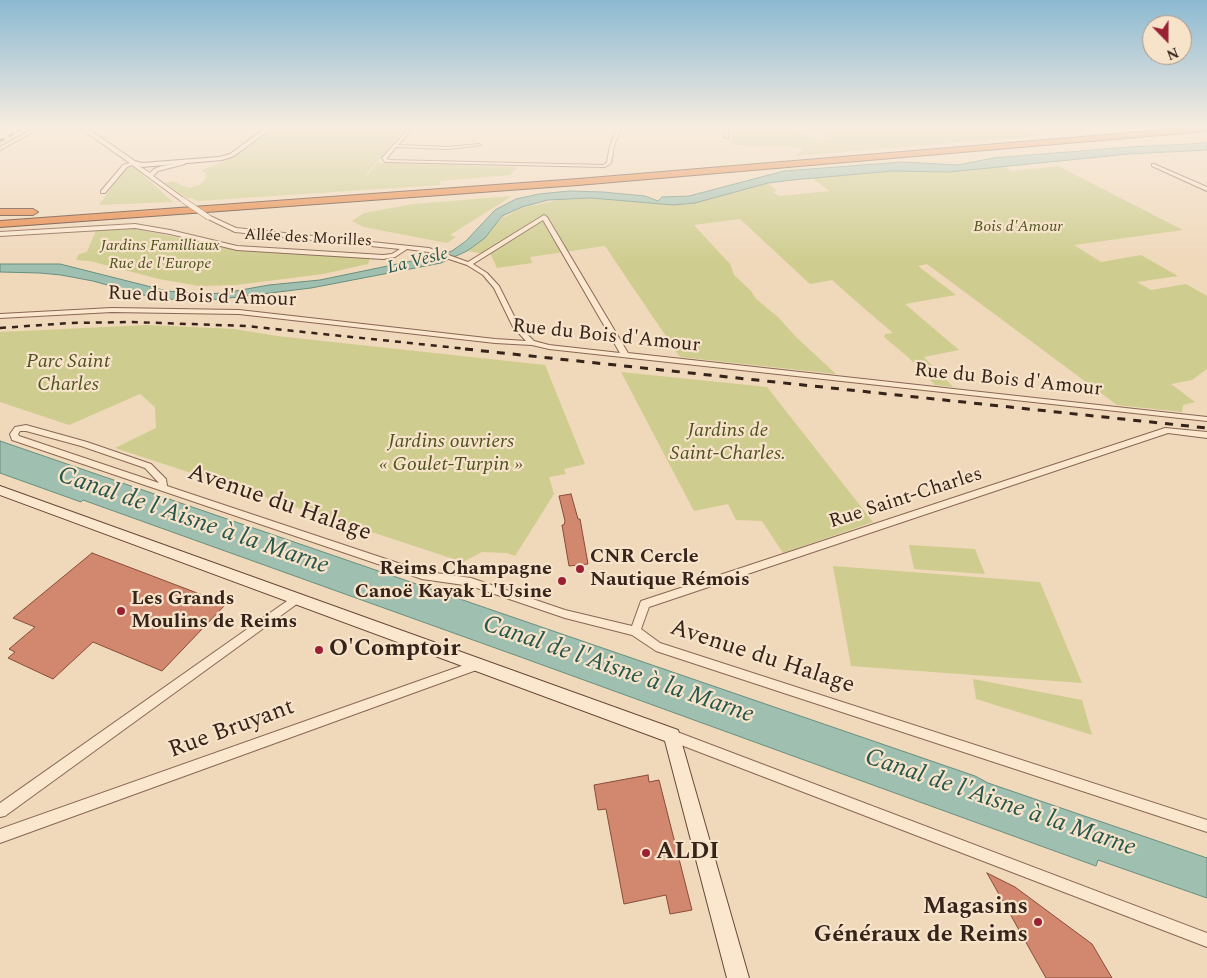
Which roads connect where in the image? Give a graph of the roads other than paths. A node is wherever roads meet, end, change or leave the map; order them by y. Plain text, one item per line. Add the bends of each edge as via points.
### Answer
1 (119, 174) edge
2 (639, 174) edge
3 (678, 174) edge
4 (1173, 174) edge
5 (151, 175) edge
6 (1207, 189) edge
7 (103, 192) dead end
8 (122, 211) junction
9 (0, 212) edge
10 (148, 212) junction
11 (544, 217) joint
12 (0, 219) edge
13 (0, 224) edge
14 (0, 234) edge
15 (404, 248) junction
16 (441, 254) joint
17 (455, 258) joint
18 (469, 264) junction
19 (0, 316) edge
20 (532, 343) junction
21 (625, 355) junction
22 (1207, 419) edge
23 (1207, 435) edge
24 (163, 486) junction
25 (0, 490) edge
26 (297, 598) junction
27 (628, 632) junction
28 (478, 665) junction
29 (672, 736) junction
30 (0, 811) edge
31 (1207, 826) edge
32 (0, 836) edge
33 (1207, 940) edge
34 (738, 978) edge

1 - 7 street
2 - 10 highway
3 - 10 highway
4 - 6 street
5 - 15 street, bridge via 208,217 235,230
8 - 9 highway
8 - 10 highway
8 - 12 highway
10 - 13 highway
11 - 18 street
11 - 21 street
14 - 15 street, Allée des Morilles via 135,226 237,248 384,257 399,254
15 - 16 street
16 - 17 street
17 - 18 street
18 - 20 street via 497,286 516,327
19 - 20 street, Rue du Bois d'Amour via 119,310 239,312
20 - 21 street, Rue du Bois d'Amour via 549,348
21 - 22 street, Rue du Bois d'Amour
23 - 27 street, Rue Saint-Charles via 1168,430 645,604
24 - 24 street, Avenue du Halage via 15,438 14,434 18,429 26,428 148,466 163,481
24 - 27 street, Avenue du Halage via 422,575 471,582
25 - 26 main road
26 - 28 main road
26 - 30 street
27 - 31 street, Avenue du Halage via 656,646
28 - 29 main road
28 - 32 street, Rue Bruyant
29 - 33 street
29 - 34 main road

